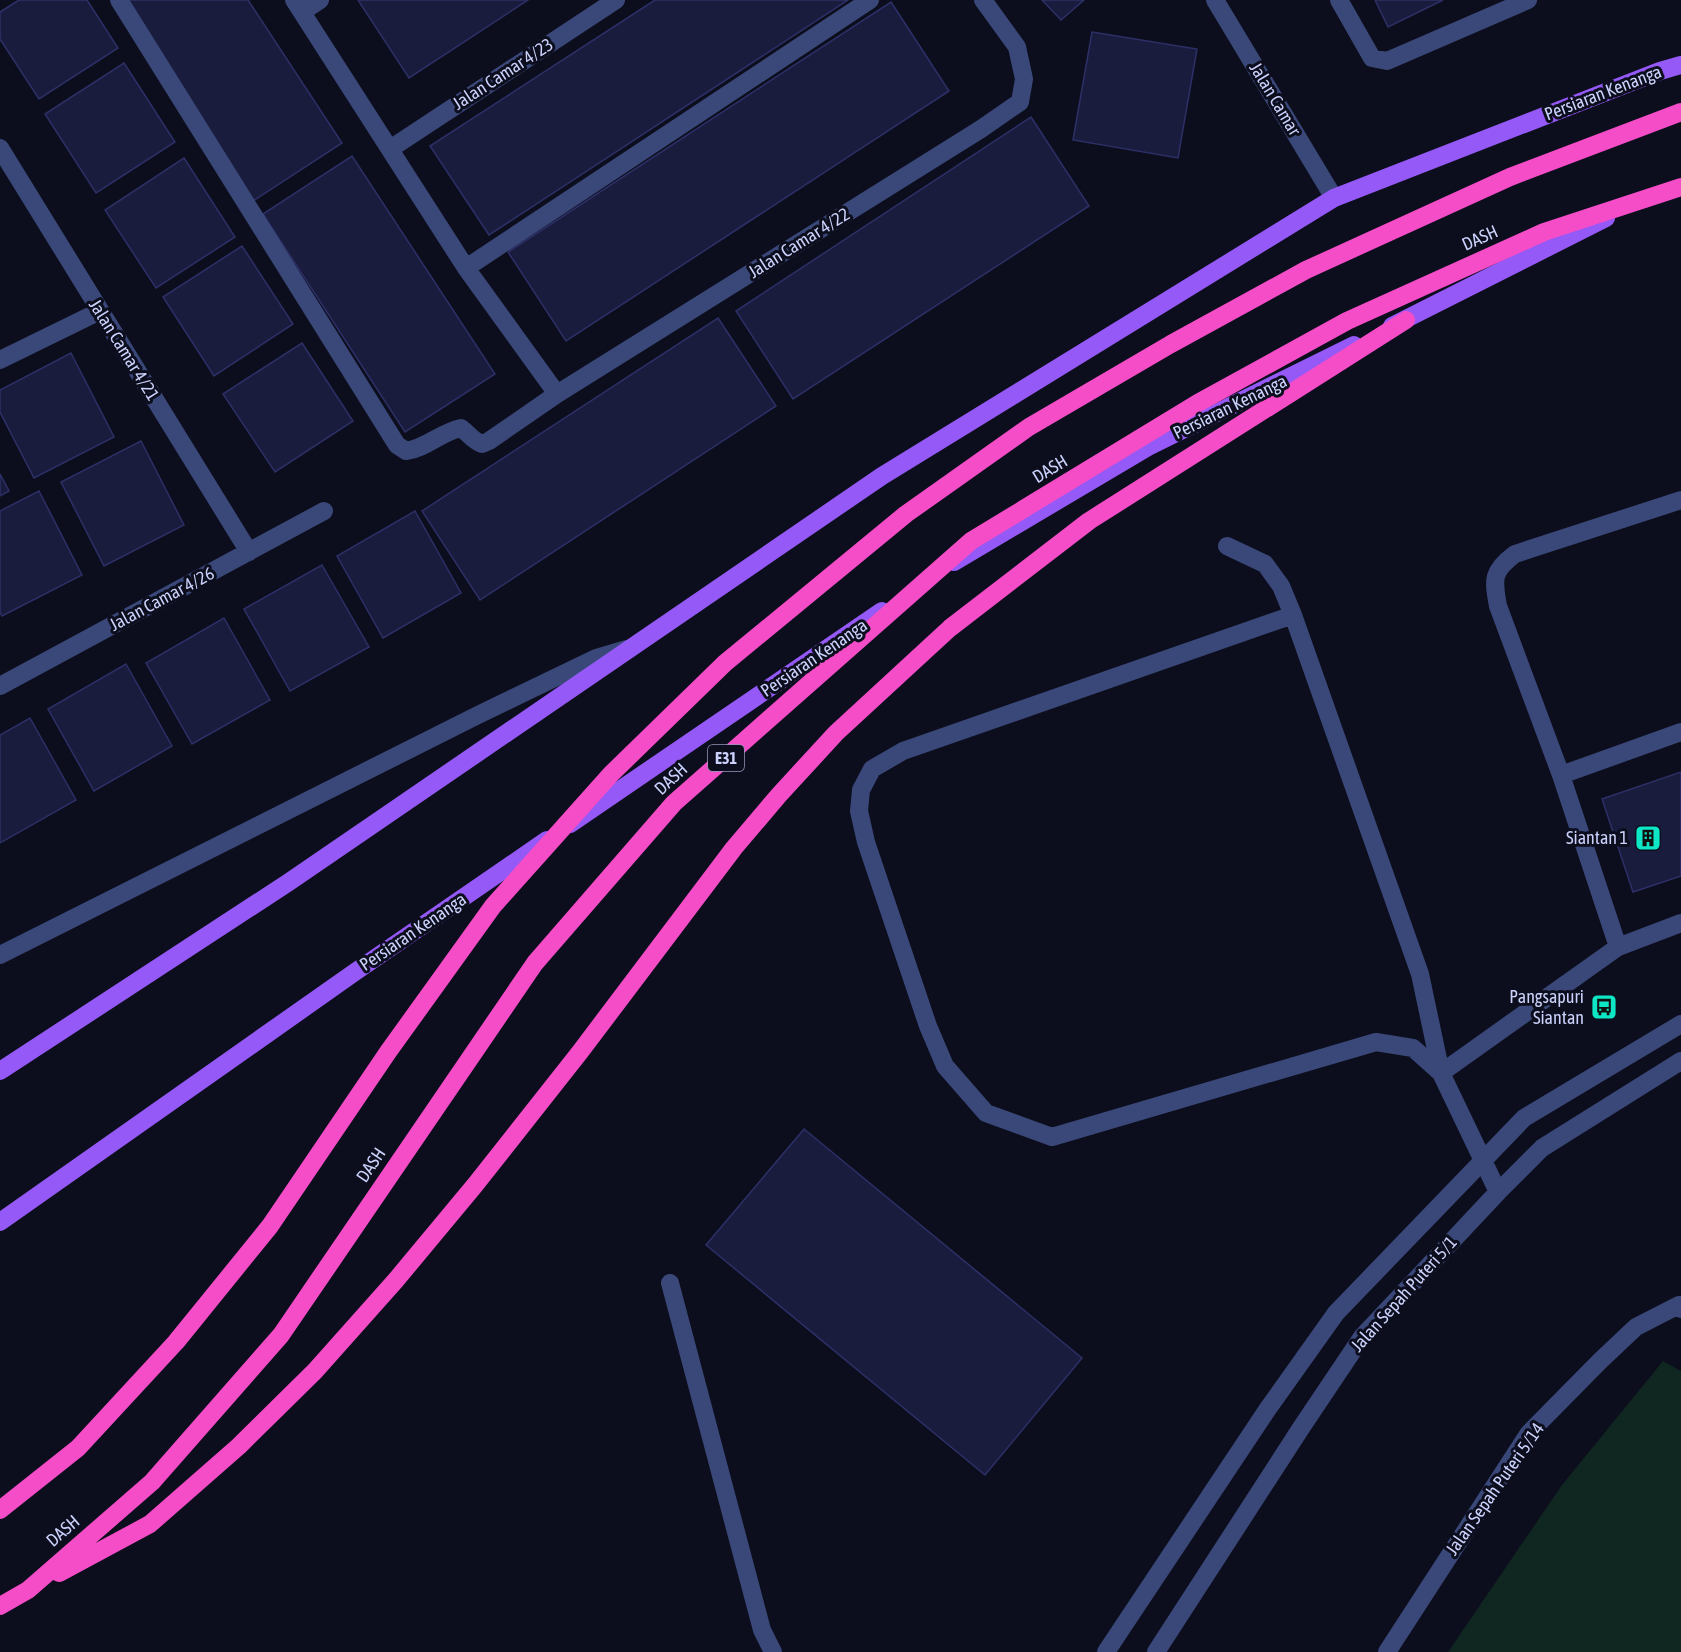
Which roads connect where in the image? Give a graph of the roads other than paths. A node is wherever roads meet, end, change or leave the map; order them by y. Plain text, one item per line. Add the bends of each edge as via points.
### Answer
1 (119, 0) edge
2 (320, 0) edge
3 (616, 0) edge
4 (870, 0) edge
5 (983, 0) edge
6 (1215, 0) edge
7 (1339, 0) edge
8 (1528, 0) edge
9 (298, 6) edge
10 (1495, 6) edge
11 (1681, 65) edge
12 (1681, 112) edge
13 (0, 148) edge
14 (390, 149) junction
15 (1681, 181) edge
16 (1681, 187) edge
17 (1334, 198) junction
18 (466, 268) junction
19 (100, 311) junction
20 (1406, 320) junction
21 (0, 360) edge
22 (557, 394) junction
23 (1681, 500) edge
24 (324, 511) dead end
25 (1227, 546) dead end
26 (249, 552) junction
27 (1293, 615) junction
28 (630, 648) junction
29 (0, 686) edge
30 (1681, 732) edge
31 (1561, 775) junction
32 (1681, 922) edge
33 (1618, 947) junction
34 (0, 955) edge
35 (1681, 1024) edge
36 (1681, 1061) edge
37 (0, 1071) edge
38 (1441, 1073) junction
39 (1482, 1161) junction
40 (1498, 1192) junction
41 (0, 1221) edge
42 (670, 1283) dead end
43 (1680, 1306) edge
44 (0, 1510) edge
45 (28, 1590) junction
46 (0, 1606) edge
47 (773, 1652) edge
48 (1107, 1652) edge
49 (1156, 1652) edge
50 (1387, 1652) edge

1 - 22 street, Jalan Camar 4/22 via 397,445 406,451 418,450 450,430 461,428 482,444
2 - 9 street
3 - 14 street, Jalan Camar 4/23
4 - 18 street
5 - 22 street, Jalan Camar 4/22 via 1017,47 1024,79 1020,102
6 - 17 street, Jalan Camar
7 - 10 street via 1372,58 1387,61
8 - 10 street
9 - 14 street
11 - 17 main road, Persiaran Kenanga
12 - 44 highway via 1510,177 1327,260 1171,344 1029,427 906,514 725,663 611,774 493,906 270,1226 176,1342 78,1448
13 - 19 street, Jalan Camar 4/21
14 - 18 street
15 - 20 main road, Persiaran Kenanga
16 - 45 highway, DASH / E31 via 1544,232 1347,321 1197,403 971,541 674,803 535,963 281,1335 152,1482
17 - 28 main road, Persiaran Kenanga via 882,476
18 - 22 street
19 - 21 street
19 - 26 street, Jalan Camar 4/21
20 - 41 main road, Persiaran Kenanga via 1148,447 954,562 355,972
20 - 45 highway via 1089,521 959,621 836,733 734,848 475,1185 315,1371 239,1446 150,1524
23 - 31 street via 1515,554 1502,563 1495,575 1498,606
24 - 26 street, Jalan Camar 4/26
25 - 27 street via 1265,564 1281,586
26 - 29 street, Jalan Camar 4/26
27 - 38 street via 1420,975
27 - 38 street via 903,751 872,769 861,790 859,811 866,842 945,1066 986,1113 1052,1137 1376,1042 1413,1048
28 - 34 street via 596,658 478,715
28 - 37 main road, Persiaran Kenanga via 289,882
30 - 31 street
31 - 33 street
32 - 33 street
33 - 38 street
35 - 39 street via 1524,1118
36 - 40 street, Jalan Sepah Puteri 5/1 via 1542,1148
38 - 39 street
39 - 40 street
39 - 48 street via 1336,1313
40 - 49 street, Jalan Sepah Puteri 5/1 via 1362,1337
42 - 47 street via 762,1630
43 - 50 street, Jalan Sepah Puteri 5/14 via 1636,1327 1529,1433
45 - 46 highway, DASH / E31

